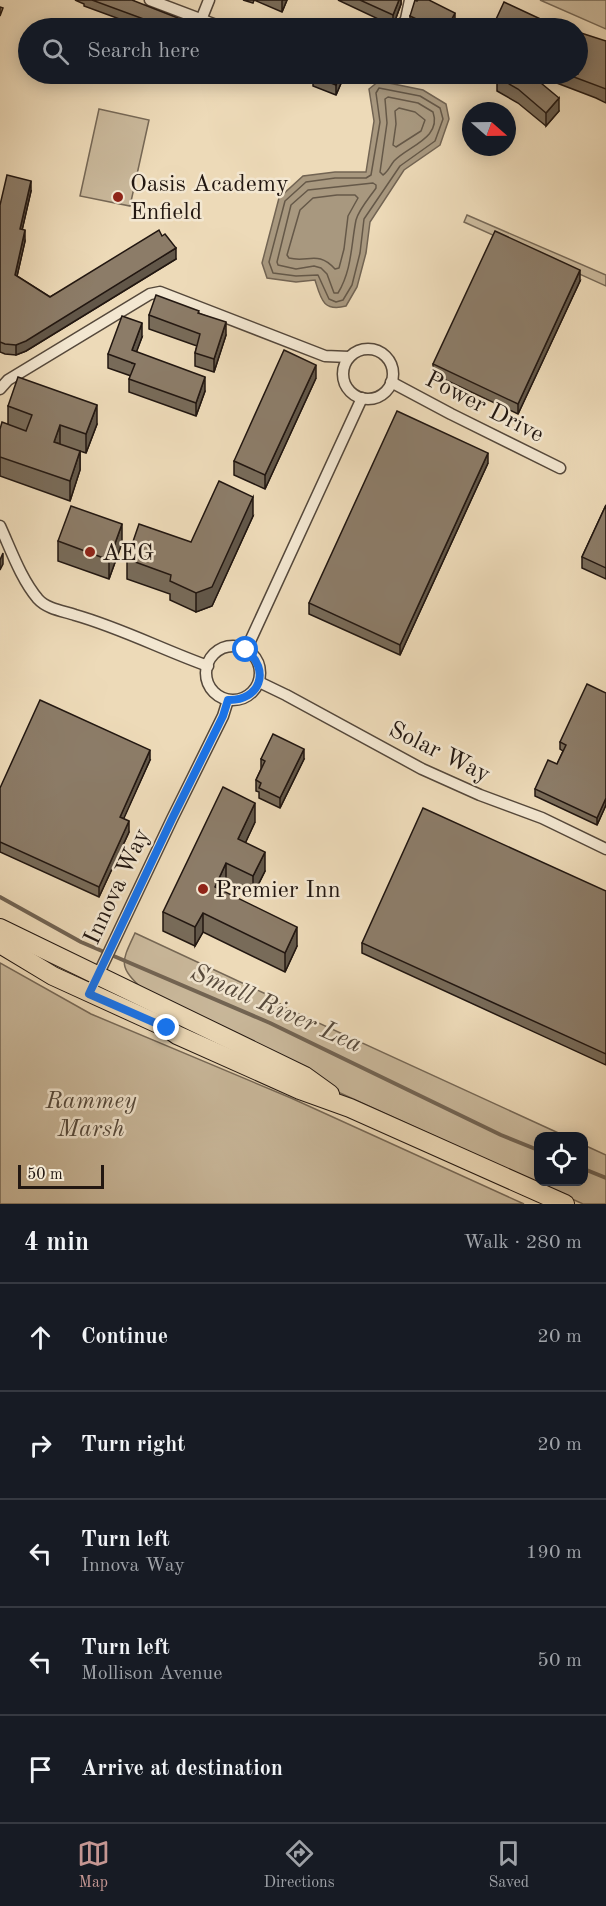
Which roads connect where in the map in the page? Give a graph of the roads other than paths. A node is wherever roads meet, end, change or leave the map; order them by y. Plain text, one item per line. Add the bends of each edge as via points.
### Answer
1 (150, 0) edge
2 (209, 0) edge
3 (410, 0) edge
4 (196, 18) edge
5 (202, 18) edge
6 (406, 18) edge
7 (350, 357) junction
8 (391, 382) junction
9 (0, 389) edge
10 (363, 398) junction
11 (560, 468) dead end
12 (0, 526) edge
13 (246, 650) junction
14 (208, 666) junction
15 (259, 682) junction
16 (228, 700) junction
17 (606, 849) edge
18 (0, 928) edge
19 (0, 944) edge
20 (102, 967) junction
21 (89, 994) junction
22 (350, 1108) junction
23 (565, 1204) edge

1 - 4 street
2 - 5 street
3 - 6 street
7 - 8 street via 364,349 378,351 392,368
7 - 9 street via 325,356 160,292 150,294 8,380
7 - 10 street via 343,369 345,384
8 - 10 street via 383,394
8 - 11 street, Power Drive
10 - 13 street
12 - 14 street via 38,600
13 - 14 street via 225,648 212,657
13 - 15 street via 258,662
14 - 16 street via 213,691
15 - 16 street via 246,697
15 - 17 street, Solar Way via 422,769
16 - 20 street, Innova Way
18 - 20 main road
19 - 21 main road
20 - 21 street, Innova Way
20 - 22 main road via 305,1076
21 - 22 main road via 300,1090
22 - 23 main road

